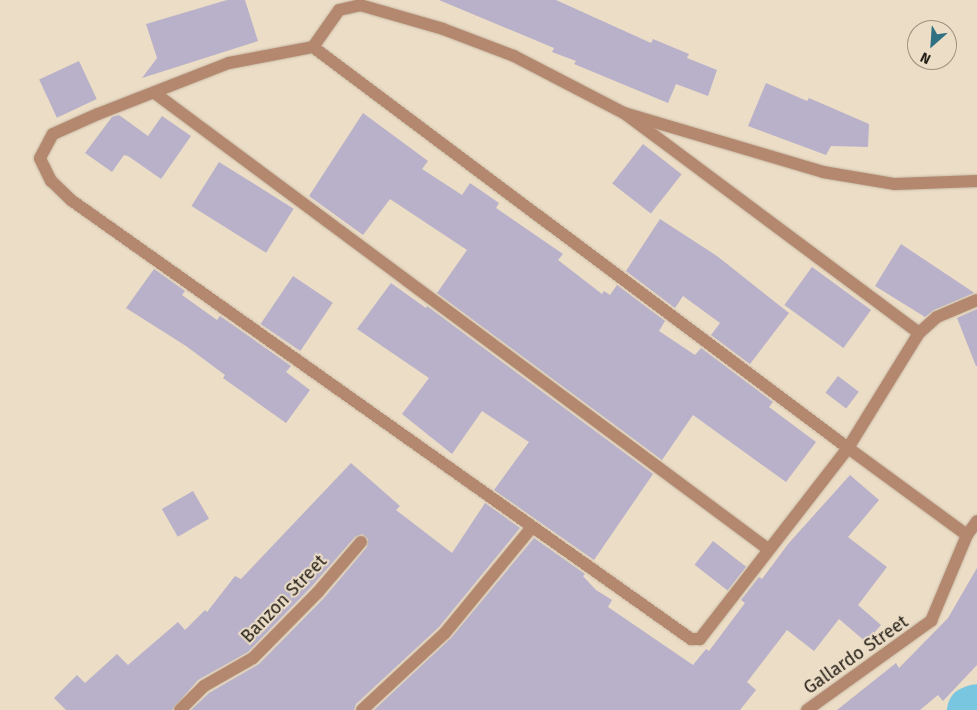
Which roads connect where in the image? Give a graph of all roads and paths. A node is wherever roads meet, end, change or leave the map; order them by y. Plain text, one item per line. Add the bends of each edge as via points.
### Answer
1 (313, 47) junction
2 (156, 94) junction
3 (624, 114) junction
4 (977, 181) edge
5 (977, 300) edge
6 (919, 334) junction
7 (848, 448) junction
8 (977, 521) edge
9 (532, 527) junction
10 (967, 535) junction
11 (361, 542) dead end
12 (768, 549) junction
13 (180, 710) edge
14 (362, 710) edge
15 (807, 710) edge

1 - 2 street via 229,63
1 - 3 street via 339,10 360,5 443,28 514,56
1 - 7 street
2 - 9 street via 53,134 40,158 51,180 71,200
2 - 12 street
3 - 4 street via 823,172 895,184
3 - 6 street
5 - 6 street via 936,317
6 - 7 street
7 - 10 street
7 - 12 street
8 - 10 street, Gallardo Street
9 - 12 street via 691,639 700,639 706,633
9 - 14 street via 445,633
10 - 15 street, Gallardo Street via 931,621
11 - 13 street, Banzon Street via 318,592 253,658 204,686

